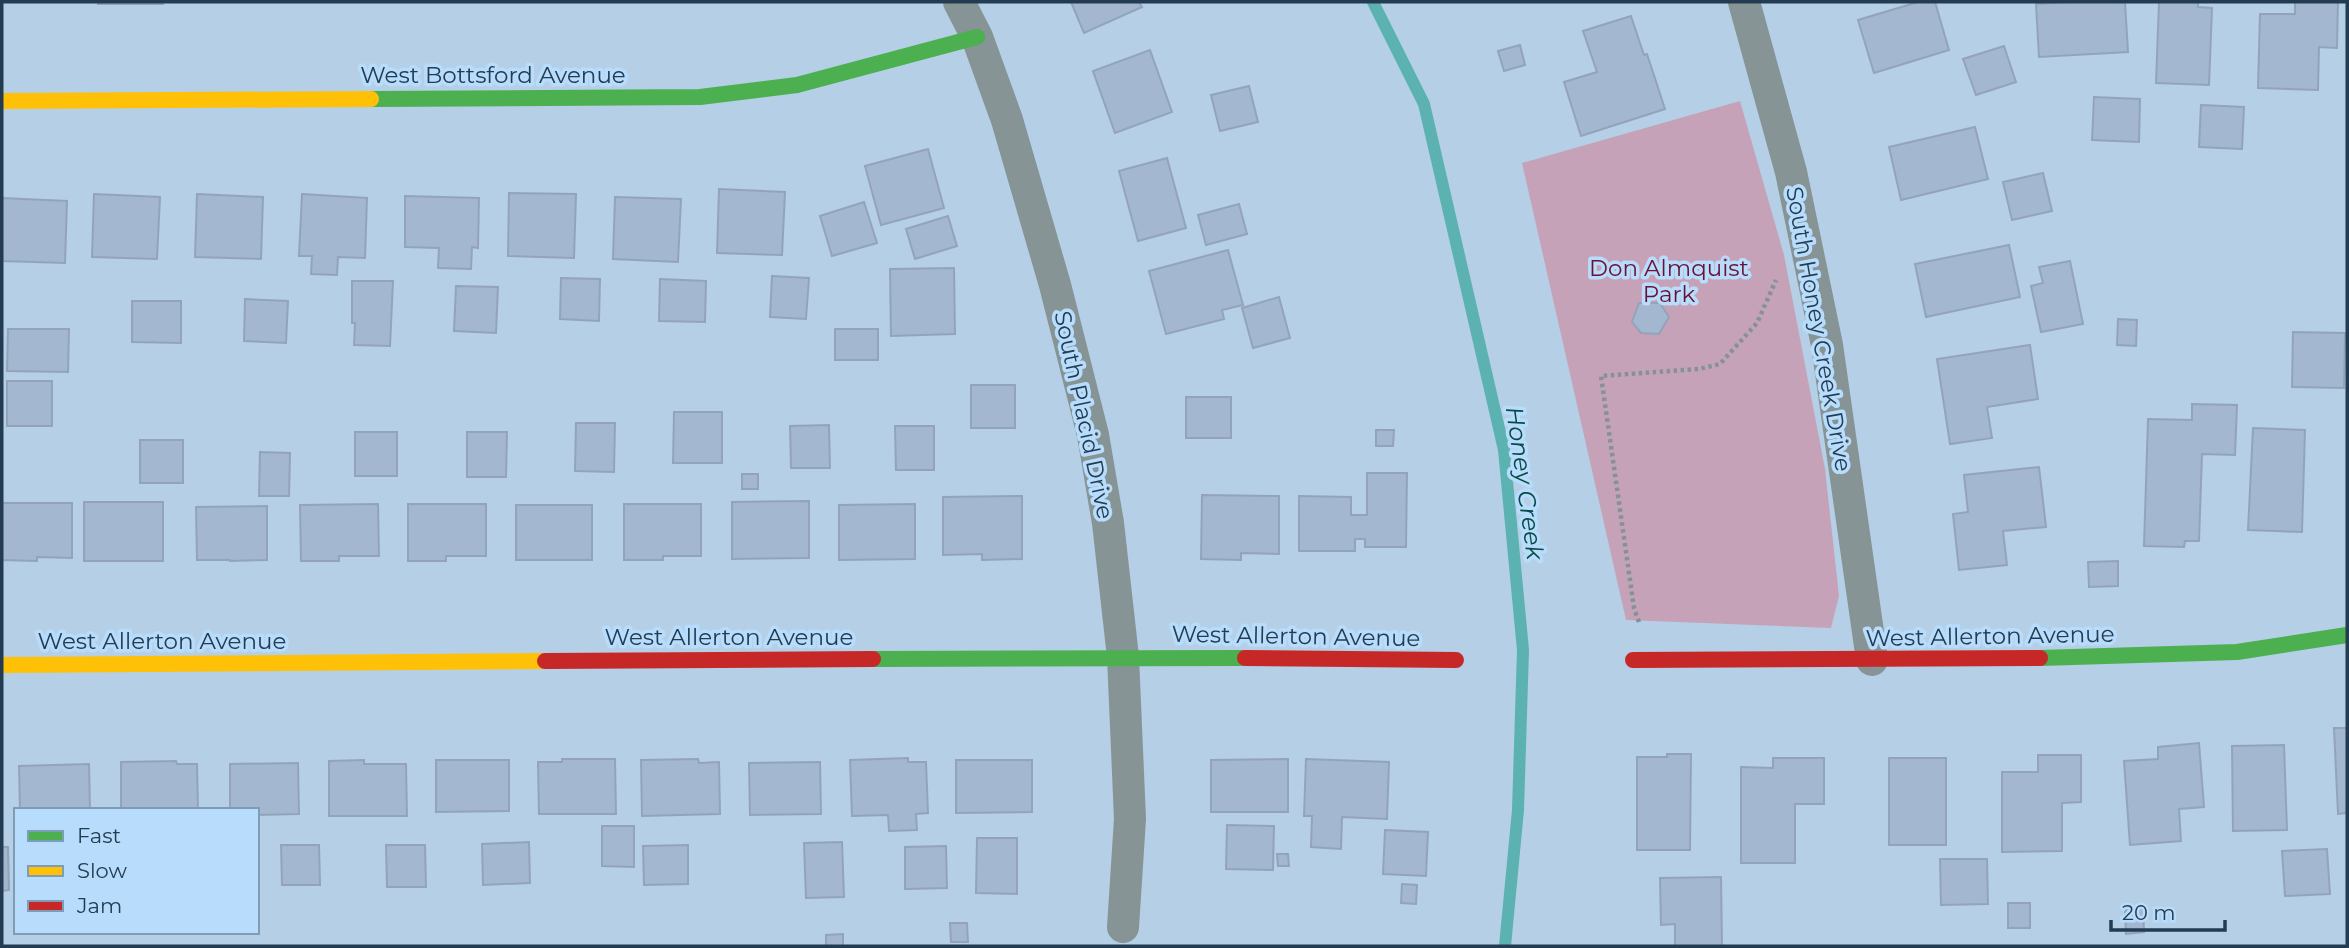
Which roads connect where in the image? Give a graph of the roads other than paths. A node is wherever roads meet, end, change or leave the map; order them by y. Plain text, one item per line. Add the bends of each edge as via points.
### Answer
1 (959, 2) edge
2 (1744, 2) edge
3 (977, 37) junction
4 (2, 101) edge
5 (2347, 635) edge
6 (1123, 657) junction
7 (1456, 660) dead end
8 (1633, 660) dead end
9 (1872, 660) junction
10 (2, 665) edge
11 (1124, 927) dead end

1 - 3 street, South Placid Drive
2 - 9 street, South Honey Creek Drive via 1791,172 1827,345
3 - 4 street, West Bottsford Avenue via 797,85 700,97
3 - 6 street, South Placid Drive via 1011,133 1093,435
5 - 9 street, West Allerton Avenue via 2237,652
6 - 7 street, West Allerton Avenue
6 - 10 street, West Allerton Avenue
6 - 11 street, South Placid Drive via 1130,819
8 - 9 street, West Allerton Avenue

